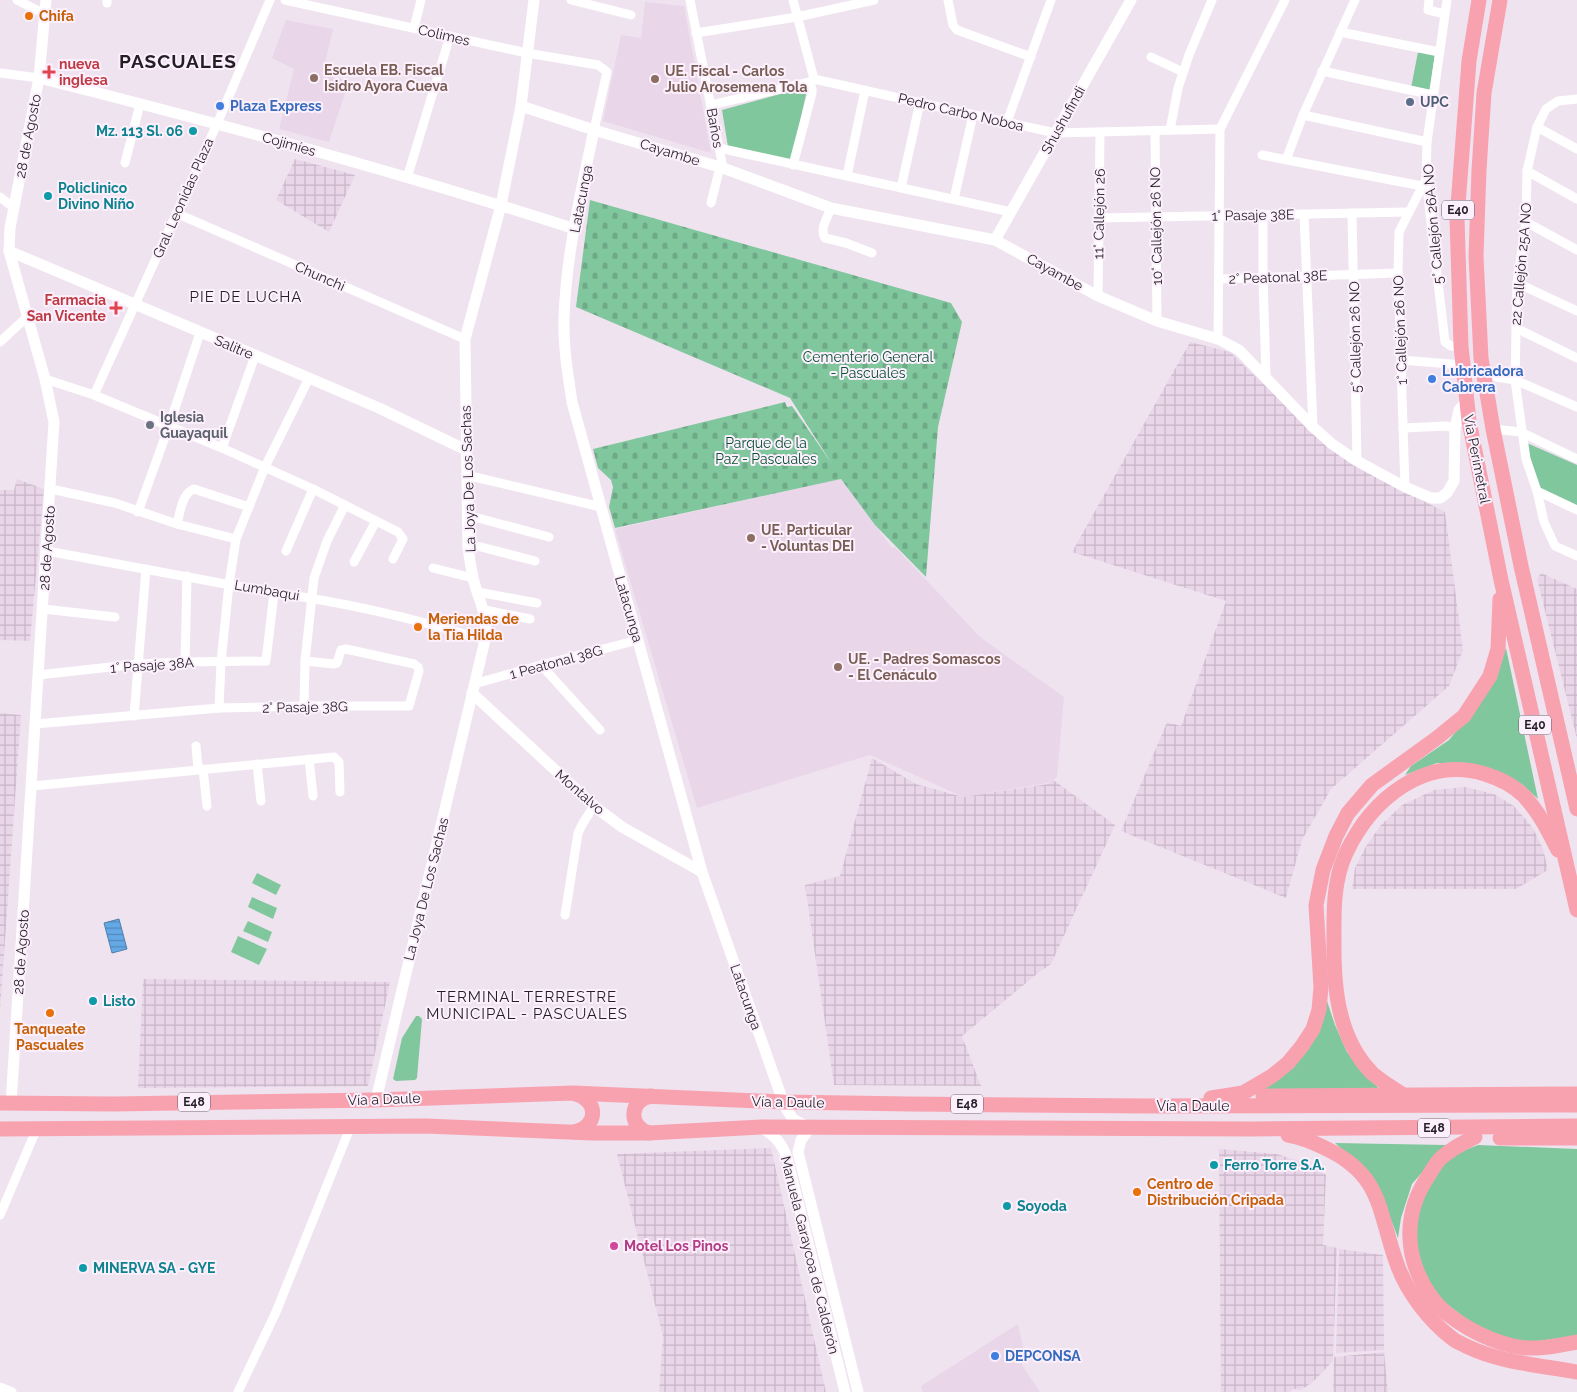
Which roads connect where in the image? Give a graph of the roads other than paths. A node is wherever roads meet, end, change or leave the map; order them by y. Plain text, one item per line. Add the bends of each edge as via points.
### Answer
1 (17, 0) edge
2 (46, 0) edge
3 (270, 0) edge
4 (286, 0) edge
5 (421, 0) edge
6 (534, 0) edge
7 (571, 0) edge
8 (690, 0) edge
9 (793, 0) edge
10 (874, 0) edge
11 (948, 0) edge
12 (1051, 0) edge
13 (1130, 0) edge
14 (1212, 0) edge
15 (1285, 0) edge
16 (1355, 0) edge
17 (1429, 0) edge
18 (1447, 0) edge
19 (1479, 0) edge
20 (1500, 0) edge
21 (859, 2) edge
22 (45, 14) junction
23 (1445, 14) junction
24 (631, 15) dead end
25 (797, 17) junction
26 (414, 28) junction
27 (1340, 32) junction
28 (696, 33) junction
29 (450, 36) junction
30 (1439, 52) junction
31 (527, 53) junction
32 (1151, 56) dead end
33 (1031, 57) junction
34 (603, 68) joint
35 (1322, 71) junction
36 (1183, 72) junction
37 (0, 73) edge
38 (39, 78) junction
39 (812, 80) junction
40 (865, 90) junction
41 (1433, 95) junction
42 (1577, 99) edge
43 (920, 102) junction
44 (140, 104) junction
45 (711, 105) junction
46 (521, 106) junction
47 (973, 114) junction
48 (1303, 115) junction
49 (1007, 122) junction
50 (217, 124) junction
51 (1537, 127) junction
52 (1220, 129) junction
53 (594, 130) junction
54 (1170, 130) junction
55 (1155, 131) junction
56 (1100, 132) junction
57 (1055, 133) junction
58 (1427, 142) junction
59 (719, 148) junction
60 (1577, 149) edge
61 (1262, 155) dead end
62 (1286, 160) junction
63 (125, 164) dead end
64 (793, 165) junction
65 (722, 167) junction
66 (1527, 171) junction
67 (847, 176) junction
68 (407, 178) junction
69 (1424, 182) junction
70 (901, 188) junction
71 (0, 197) edge
72 (1577, 199) edge
73 (954, 200) junction
74 (711, 203) dead end
75 (500, 205) junction
76 (14, 208) junction
77 (831, 208) junction
78 (1011, 212) junction
79 (1408, 212) junction
80 (176, 213) junction
81 (1352, 213) junction
82 (1263, 214) junction
83 (1304, 214) junction
84 (1219, 216) junction
85 (1156, 217) junction
86 (1099, 218) junction
87 (1526, 222) junction
88 (575, 229) junction
89 (995, 240) junction
90 (4, 250) edge
91 (1577, 250) edge
92 (872, 253) dead end
93 (1398, 273) junction
94 (1353, 275) junction
95 (1307, 276) junction
96 (1263, 278) junction
97 (1219, 279) junction
98 (1517, 283) junction
99 (1098, 296) junction
100 (136, 304) junction
101 (1577, 312) edge
102 (27, 317) junction
103 (1157, 321) junction
104 (1516, 328) junction
105 (200, 333) junction
106 (465, 339) junction
107 (1218, 339) junction
108 (0, 342) edge
109 (1462, 346) junction
110 (254, 356) junction
111 (1577, 358) edge
112 (1401, 360) junction
113 (1463, 366) junction
114 (1484, 375) junction
115 (1266, 376) junction
116 (309, 378) junction
117 (45, 379) junction
118 (1515, 380) junction
119 (94, 395) junction
120 (1467, 401) junction
121 (1577, 407) edge
122 (169, 426) junction
123 (1313, 427) junction
124 (1403, 428) junction
125 (1455, 428) junction
126 (1493, 430) junction
127 (1521, 432) junction
128 (222, 448) junction
129 (466, 450) junction
130 (1577, 459) edge
131 (1358, 461) junction
132 (265, 467) junction
133 (466, 475) junction
134 (1405, 487) junction
135 (51, 489) junction
136 (313, 489) junction
137 (1537, 491) junction
138 (345, 505) junction
139 (249, 507) junction
140 (601, 508) junction
141 (1577, 510) edge
142 (138, 512) junction
143 (467, 515) junction
144 (376, 521) junction
145 (177, 524) junction
146 (549, 537) dead end
147 (236, 539) junction
148 (468, 546) junction
149 (286, 550) dead end
150 (47, 551) junction
151 (1577, 556) edge
152 (393, 559) dead end
153 (535, 561) dead end
154 (354, 562) dead end
155 (433, 568) dead end
156 (146, 569) junction
157 (187, 576) junction
158 (473, 578) junction
159 (1501, 580) junction
160 (228, 584) junction
161 (478, 592) junction
162 (274, 593) junction
163 (311, 598) junction
164 (537, 603) dead end
165 (43, 609) junction
166 (484, 610) junction
167 (115, 616) dead end
168 (530, 619) dead end
169 (485, 640) junction
170 (638, 640) junction
171 (305, 661) junction
172 (185, 662) junction
173 (221, 662) junction
174 (138, 664) junction
175 (541, 665) junction
176 (38, 675) junction
177 (473, 689) junction
178 (304, 706) junction
179 (219, 708) junction
180 (1554, 711) junction
181 (134, 716) junction
182 (35, 724) junction
183 (600, 730) dead end
184 (196, 746) dead end
185 (310, 759) junction
186 (257, 764) junction
187 (1577, 767) edge
188 (200, 769) junction
189 (32, 786) junction
190 (340, 792) dead end
191 (313, 796) dead end
192 (261, 801) dead end
193 (207, 806) dead end
194 (594, 806) junction
195 (1577, 809) edge
196 (1568, 870) junction
197 (702, 872) junction
198 (1577, 910) edge
199 (565, 915) dead end
200 (573, 1093) junction
201 (1577, 1094) edge
202 (1403, 1095) junction
203 (651, 1096) junction
204 (1227, 1096) junction
205 (376, 1100) junction
206 (783, 1102) junction
207 (6, 1103) edge
208 (1577, 1105) edge
209 (1150, 1106) junction
210 (1377, 1106) junction
211 (1577, 1126) edge
212 (762, 1127) junction
213 (37, 1128) junction
214 (350, 1128) junction
215 (810, 1128) junction
216 (0, 1129) edge
217 (1252, 1129) junction
218 (1354, 1129) junction
219 (568, 1133) junction
220 (649, 1133) junction
221 (1475, 1137) junction
222 (1577, 1138) edge
223 (0, 1215) edge
224 (844, 1334) junction
225 (831, 1338) junction
226 (1577, 1342) edge
227 (1577, 1372) edge
228 (0, 1387) edge
229 (12, 1392) edge
230 (238, 1392) edge
231 (845, 1392) edge
232 (858, 1392) edge

1 - 22 street
2 - 22 street, 28 de Agosto
3 - 50 street, Gral. Leonidas Plaza
4 - 26 street, Colimes
5 - 26 street
6 - 31 street, La Joya De Los Sachas
7 - 24 street
8 - 28 street, Baños
9 - 25 street
10 - 21 street
11 - 33 street via 957,30
12 - 33 street
13 - 57 street, Shushufindi
14 - 36 street
15 - 52 street
16 - 27 street
17 - 23 street via 1428,10
18 - 23 street, 5° Callejón 26A NO
19 - 109 highway, Vía Perimetral / E40 via 1469,61 1457,218
20 - 114 highway, Vía Perimetral / E40 via 1484,93 1479,170 1476,256
21 - 25 street
22 - 38 street, 28 de Agosto
23 - 30 street, 5° Callejón 26A NO
25 - 28 street
25 - 39 street
26 - 29 street, Colimes
27 - 30 street
27 - 35 street
28 - 45 street, Baños
29 - 31 street, Colimes
29 - 68 street
30 - 41 street, 5° Callejón 26A NO
31 - 34 street, Colimes
31 - 46 street, La Joya De Los Sachas
32 - 36 street
33 - 49 street
34 - 53 street, Latacunga via 607,72
35 - 41 street
35 - 48 street
36 - 54 street
37 - 38 street, Cojimíes
38 - 44 street, Cojimíes
38 - 76 street, 28 de Agosto
39 - 40 street, Pedro Carbo Noboa
39 - 45 street, Pedro Carbo Noboa
39 - 64 street via 812,93
40 - 43 street, Pedro Carbo Noboa
40 - 67 street
41 - 58 street, 5° Callejón 26A NO
42 - 51 street, 22 Callejón 25A NO via 1558,101 1546,109
43 - 47 street, Pedro Carbo Noboa
43 - 70 street
44 - 50 street, Cojimíes
44 - 63 street
45 - 59 street, Baños
46 - 53 street, Cayambe
46 - 75 street, La Joya De Los Sachas
47 - 49 street, Pedro Carbo Noboa
47 - 73 street
48 - 58 street
48 - 62 street
49 - 57 street, Pedro Carbo Noboa
50 - 68 street, Cojimíes
50 - 80 street, Gral. Leonidas Plaza
51 - 60 street
51 - 66 street, 22 Callejón 25A NO
52 - 54 street, Pedro Carbo Noboa
52 - 84 street
53 - 65 street, Cayambe
53 - 88 street, Latacunga
54 - 55 street, Pedro Carbo Noboa
55 - 56 street, Pedro Carbo Noboa
55 - 85 street, 10° Callejón 26 NO
56 - 57 street, Pedro Carbo Noboa
56 - 86 street, 11° Callejón 26
57 - 78 street, Shushufindi
58 - 69 street, 5° Callejón 26A NO
59 - 64 street
59 - 65 street, Baños
61 - 62 street
62 - 69 street
64 - 67 street
65 - 74 street
65 - 77 street, Cayambe
66 - 72 street
66 - 87 street, 22 Callejón 25A NO
67 - 70 street
68 - 75 street, Cojimíes
69 - 79 street, 1° Callejón 26 NO
69 - 109 street, 5° Callejón 26A NO via 1445,342 1451,346
70 - 73 street
71 - 76 street
73 - 78 street
75 - 88 street, Cojimíes
75 - 106 street, La Joya De Los Sachas
76 - 90 street, 28 de Agosto
77 - 89 street, Cayambe
77 - 92 street via 822,234 825,238
78 - 89 street, Shushufindi
79 - 81 street, 1° Pasaje 38E
79 - 93 street, 1° Callejón 26 NO via 1398,232
80 - 100 street, Gral. Leonidas Plaza
80 - 106 street, Chunchi
81 - 83 street, 1° Pasaje 38E
81 - 94 street, 5° Callejón 26 NO
82 - 83 street, 1° Pasaje 38E
82 - 84 street, 1° Pasaje 38E
82 - 96 street
83 - 95 street
84 - 85 street, 1° Pasaje 38E
84 - 97 street
85 - 86 street, 1° Pasaje 38E
85 - 103 street, 10° Callejón 26 NO
86 - 99 street, 11° Callejón 26
87 - 91 street
87 - 98 street, 22 Callejón 25A NO
88 - 140 street, Latacunga via 565,296 566,362 572,402
89 - 99 street, Cayambe
90 - 100 street, Salitre
90 - 102 street, 28 de Agosto
93 - 94 street, 2° Peatonal 38E
93 - 112 street, 1° Callejón 26 NO
94 - 95 street, 2° Peatonal 38E
94 - 131 street, 5° Callejón 26 NO
95 - 96 street, 2° Peatonal 38E
95 - 123 street
96 - 97 street, 2° Peatonal 38E
96 - 115 street
97 - 107 street
98 - 101 street
98 - 104 street, 22 Callejón 25A NO
99 - 103 street, Cayambe
100 - 105 street, Salitre
100 - 119 street, Gral. Leonidas Plaza
102 - 108 street
102 - 117 street, 28 de Agosto
103 - 107 street, Cayambe
104 - 111 street
104 - 118 street, 22 Callejón 25A NO
105 - 110 street, Salitre
105 - 122 street
106 - 129 street, La Joya De Los Sachas
107 - 115 street, Cayambe via 1239,350
109 - 113 highway, Vía Perimetral / E40
110 - 116 street, Salitre
110 - 128 street
112 - 113 street
112 - 124 street, 1° Callejón 26 NO
113 - 120 highway, Vía Perimetral / E40
114 - 118 street
114 - 126 highway, Vía Perimetral / E40
115 - 123 street, Cayambe
116 - 129 street, Salitre
116 - 132 street
117 - 119 street
117 - 135 street, 28 de Agosto via 54,422
118 - 121 street
118 - 127 street, 22 Callejón 25A NO
119 - 122 street
120 - 125 street, Cayambe via 1459,410
120 - 159 highway, Vía Perimetral / E40
122 - 128 street
122 - 142 street
123 - 131 street, Cayambe
124 - 125 street
124 - 134 street, 1° Callejón 26 NO
125 - 134 street, Cayambe via 1454,481 1447,493 1440,498 1431,498
126 - 127 street
126 - 180 highway, Vía Perimetral / E40
127 - 130 street
127 - 137 street, 22 Callejón 25A NO
128 - 132 street
129 - 133 street, La Joya De Los Sachas
131 - 134 street, Cayambe
132 - 136 street
132 - 139 street
133 - 140 street
133 - 143 street, La Joya De Los Sachas
135 - 142 street via 115,503
135 - 150 street, 28 de Agosto
136 - 138 street
136 - 149 street
137 - 141 street
137 - 151 street, 22 Callejón 25A NO via 1544,522 1555,546
138 - 144 street
138 - 163 street via 327,541 314,578
139 - 145 street via 194,489 186,495
139 - 147 street
140 - 170 street, Latacunga
142 - 145 street
143 - 146 street
143 - 148 street, La Joya De Los Sachas
144 - 152 street via 398,532 403,539
144 - 154 street
145 - 147 street
147 - 160 street
148 - 153 street
148 - 158 street, La Joya De Los Sachas
150 - 156 street, Lumbaqui
150 - 165 street, 28 de Agosto
155 - 158 street
156 - 157 street, Lumbaqui
156 - 174 street
157 - 160 street, Lumbaqui
157 - 172 street
158 - 161 street, La Joya De Los Sachas
159 - 196 highway, Vía Perimetral / E40
159 - 204 highway via 1498,649 1490,676 1482,689 1464,716 1372,785 1348,813 1336,836 1323,870 1316,905 1321,987 1313,1029 1302,1046 1272,1076 1243,1093
160 - 162 street, Lumbaqui
160 - 173 street
161 - 164 street
161 - 166 street, La Joya De Los Sachas
162 - 163 street, Lumbaqui
162 - 173 street, 1° Pasaje 38A via 266,661
163 - 169 street, Lumbaqui via 422,621
163 - 171 street
165 - 167 street
165 - 176 street, 28 de Agosto
166 - 168 street
166 - 169 street, La Joya De Los Sachas
169 - 177 street, La Joya De Los Sachas
170 - 175 street, 1 Peatonal 38G
170 - 197 street, Latacunga
171 - 178 street
171 - 178 street, 2° Pasaje 38G via 334,664 341,650 346,649 414,664 420,671 409,706
172 - 173 street, 1° Pasaje 38A
172 - 174 street, 1° Pasaje 38A
173 - 179 street
174 - 176 street, 1° Pasaje 38A
174 - 181 street
175 - 177 street, 1 Peatonal 38G
175 - 183 street
176 - 182 street, 28 de Agosto
177 - 194 street, Montalvo
177 - 205 street, La Joya De Los Sachas
178 - 179 street, 2° Pasaje 38G
179 - 181 street, 2° Pasaje 38G
180 - 187 highway
180 - 195 highway, Vía Perimetral / E40
181 - 182 street, 2° Pasaje 38G
182 - 189 street, 28 de Agosto
184 - 188 street
185 - 186 street
185 - 190 street via 336,758 339,762
185 - 191 street
186 - 188 street
186 - 192 street
188 - 189 street
188 - 193 street
189 - 207 street, 28 de Agosto
194 - 197 street, Montalvo via 622,827
194 - 199 street via 578,833
196 - 198 highway, Vía Perimetral / E40
196 - 202 highway via 1540,816 1522,795 1496,777 1470,769 1437,771 1414,780 1378,805 1362,825 1346,853 1334,898 1338,1006 1356,1053 1373,1074
197 - 206 street, Latacunga
200 - 203 highway, Vía a Daule / E48
200 - 205 highway, Vía a Daule / E48
200 - 219 highway via 586,1099 593,1114 585,1128
201 - 202 highway
202 - 204 highway
202 - 210 highway
203 - 206 highway, Vía a Daule / E48
203 - 220 highway via 640,1100 633,1114 640,1129
204 - 209 highway
205 - 207 highway, Vía a Daule / E48
206 - 209 highway, Vía a Daule / E48
206 - 215 street, Latacunga via 793,1119
208 - 210 highway, Vía a Daule / E48
209 - 210 highway, Vía a Daule / E48
211 - 218 highway, Vía a Daule / E48
212 - 215 highway, Vía a Daule / E48
212 - 220 highway, Vía a Daule / E48
212 - 225 street, Manuela Garaycoa de Calderón via 778,1140 785,1152
213 - 214 highway, Vía a Daule / E48
213 - 216 highway, Vía a Daule / E48
213 - 223 street
214 - 219 highway, Vía a Daule / E48 via 426,1126
214 - 230 street via 276,1312
215 - 217 highway, Vía a Daule / E48
215 - 224 street, Manuela Garaycoa de Calderón via 801,1140 798,1152
217 - 218 highway, Vía a Daule / E48
217 - 227 highway via 1315,1143 1357,1168 1370,1184 1397,1265 1414,1297 1454,1340 1506,1361
218 - 221 highway
219 - 220 highway, Vía a Daule / E48
221 - 222 highway
221 - 226 highway via 1439,1159 1414,1200 1408,1228 1419,1277 1433,1300 1453,1318 1479,1334 1522,1347 1545,1348
224 - 225 street
224 - 232 street, Manuela Garaycoa de Calderón
225 - 231 street, Manuela Garaycoa de Calderón
228 - 229 street

